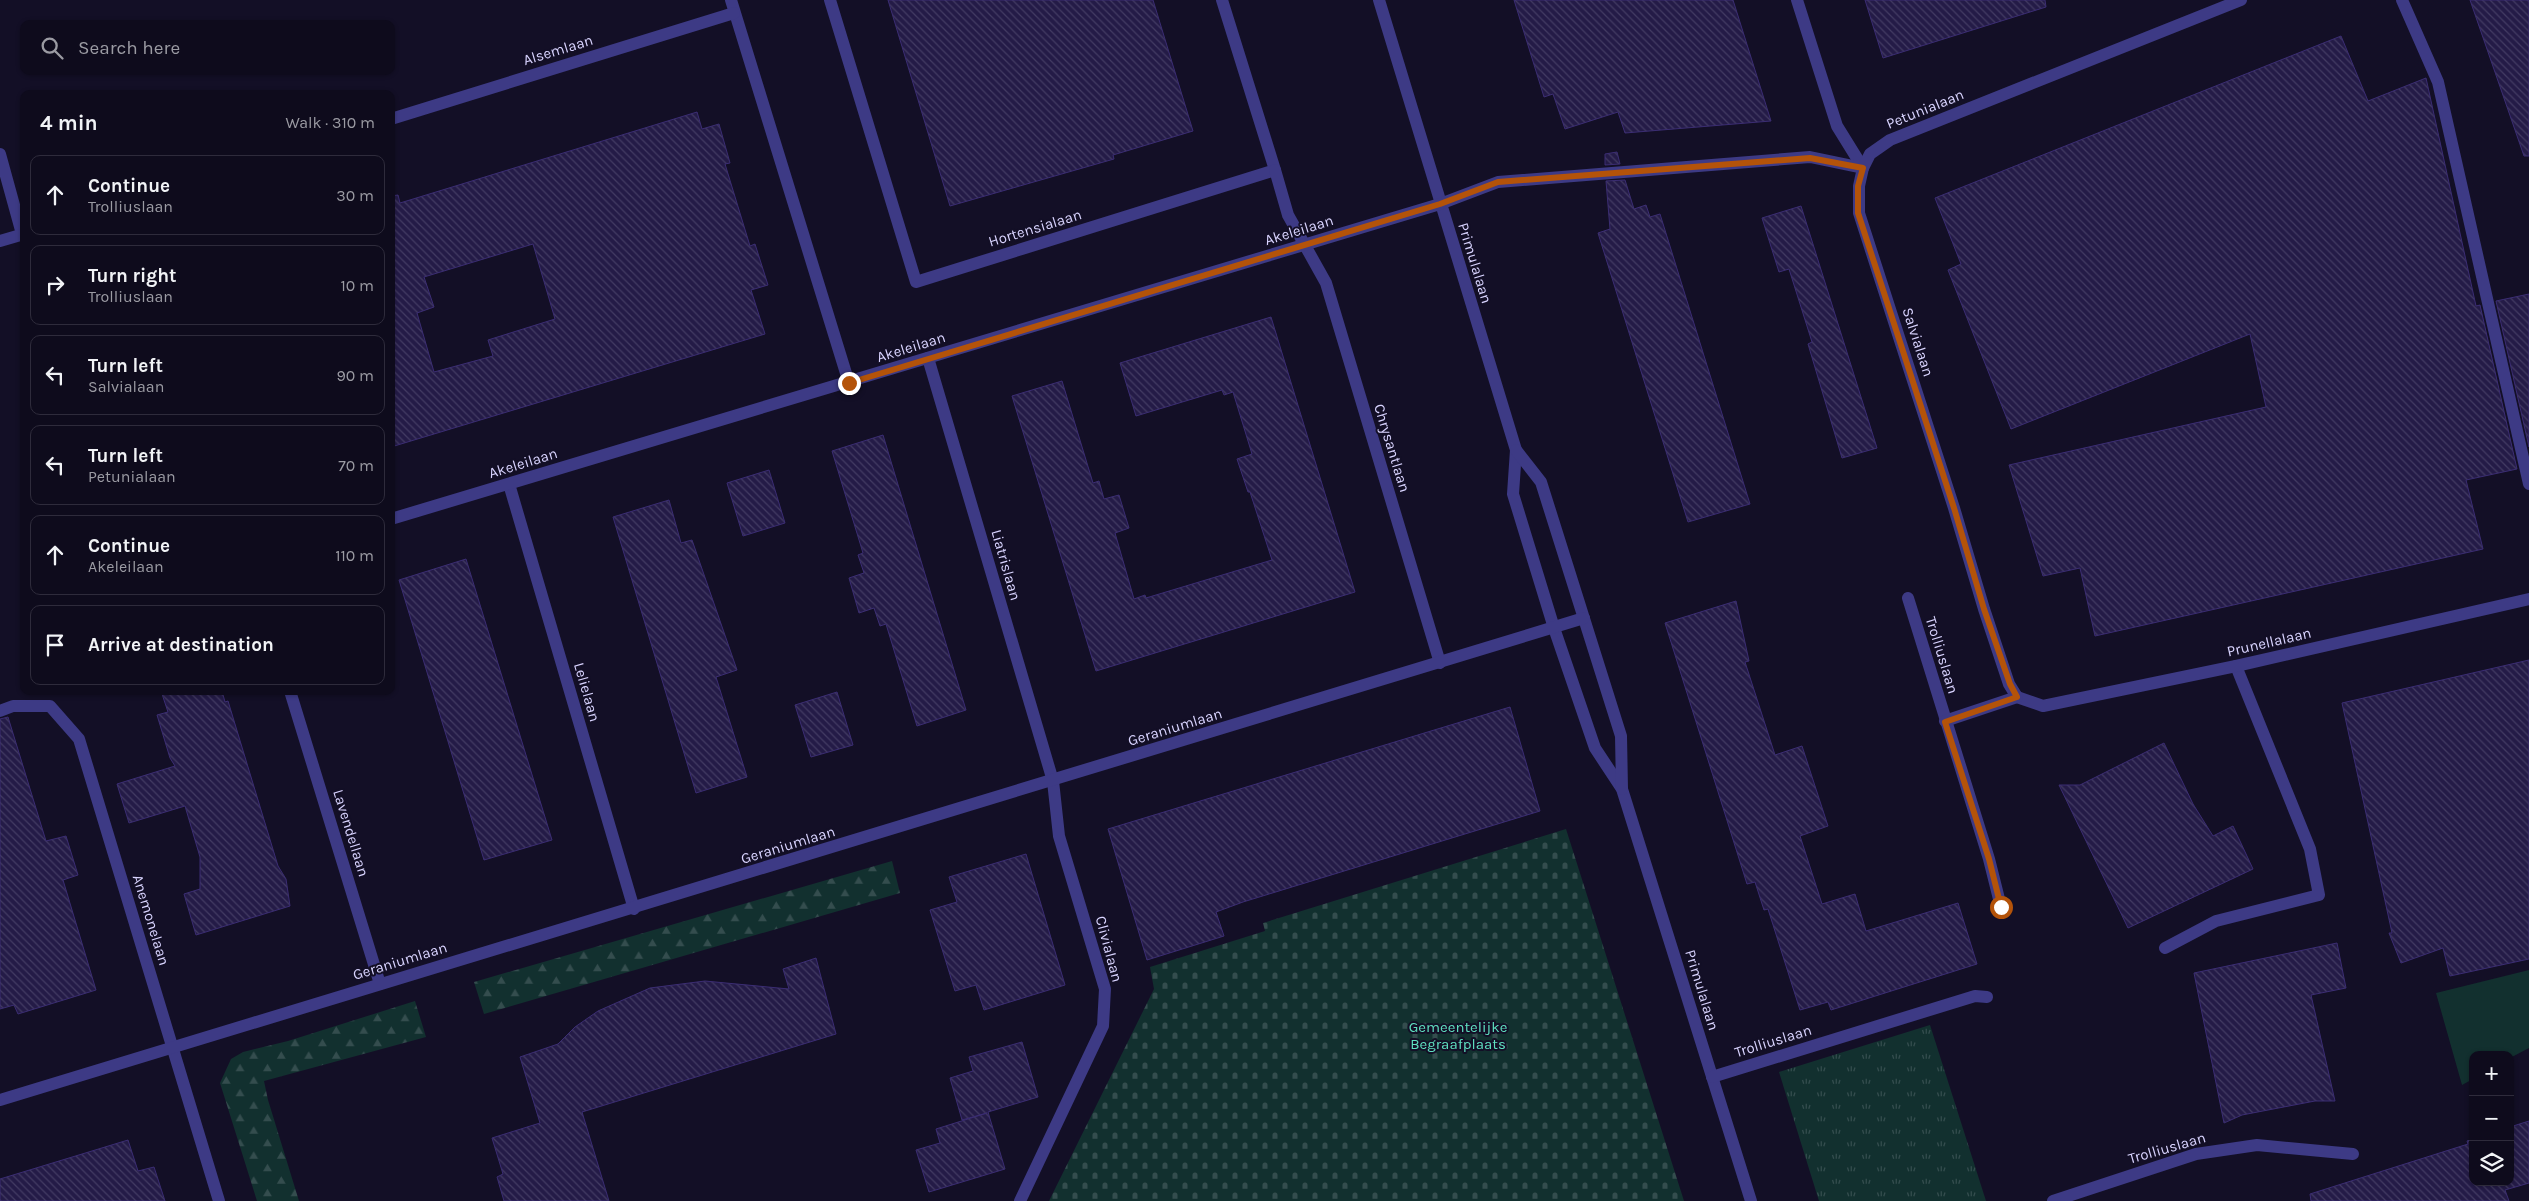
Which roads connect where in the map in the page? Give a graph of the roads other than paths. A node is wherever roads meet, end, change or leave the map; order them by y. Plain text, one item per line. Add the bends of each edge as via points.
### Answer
1 (830, 0) edge
2 (1222, 0) edge
3 (1379, 0) edge
4 (1797, 0) edge
5 (2241, 0) edge
6 (2402, 0) edge
7 (732, 6) edge
8 (395, 118) edge
9 (0, 154) edge
10 (1863, 168) junction
11 (1275, 170) junction
12 (1440, 204) junction
13 (20, 224) edge
14 (20, 235) edge
15 (0, 241) edge
16 (1306, 245) junction
17 (928, 358) junction
18 (849, 383) junction
19 (1516, 450) junction
20 (509, 484) junction
21 (2529, 484) edge
22 (395, 519) edge
23 (1908, 598) dead end
24 (2529, 599) edge
25 (1584, 618) junction
26 (1554, 628) junction
27 (1440, 664) junction
28 (2236, 666) junction
29 (291, 695) edge
30 (2017, 697) junction
31 (0, 711) edge
32 (1945, 722) junction
33 (1053, 782) junction
34 (1622, 789) junction
35 (2001, 907) dead end
36 (634, 909) junction
37 (2165, 948) dead end
38 (380, 984) junction
39 (1987, 997) dead end
40 (173, 1047) junction
41 (1712, 1077) junction
42 (0, 1100) edge
43 (2353, 1154) dead end
44 (219, 1201) edge
45 (1020, 1201) edge
46 (1751, 1201) edge
47 (2053, 1201) edge

1 - 11 street, Hortensialaan via 916,282
2 - 11 street
3 - 12 street, Primulalaan
4 - 10 street via 1837,126
5 - 10 street, Petunialaan via 1890,140 1870,154
6 - 21 street via 2438,82
7 - 8 street, Alsemlaan
7 - 18 street
9 - 13 street
10 - 12 street via 1810,158 1498,182
10 - 30 street, Salvialaan via 1858,186 1858,213 1984,609
11 - 16 street via 1288,215
12 - 16 street, Akeleilaan
12 - 19 street, Primulalaan
14 - 15 street
16 - 17 street, Akeleilaan
16 - 27 street, Chrysantlaan via 1326,283
17 - 18 street, Akeleilaan
17 - 33 street, Liatrislaan
18 - 20 street, Akeleilaan
19 - 25 street, Primulalaan via 1541,482
19 - 26 street, Primulalaan via 1514,494
20 - 22 street, Akeleilaan
20 - 36 street, Lelielaan
23 - 32 street, Trolliuslaan
24 - 28 street, Prunellalaan
25 - 26 street, Geraniumlaan
25 - 34 street, Primulalaan via 1621,736
26 - 27 street, Geraniumlaan
26 - 34 street, Primulalaan via 1595,748
27 - 33 street, Geraniumlaan
28 - 30 street, Prunellalaan via 2042,706
28 - 37 street via 2310,849 2319,895 2216,921
29 - 38 street, Lavendellaan
30 - 32 street
31 - 40 street, Anemonelaan via 13,706 50,706 78,739
32 - 35 street, Trolliuslaan
33 - 36 street, Geraniumlaan
33 - 45 street, Clivialaan via 1060,836 1105,989 1103,1026
34 - 41 street, Primulalaan
36 - 38 street, Geraniumlaan
38 - 40 street, Geraniumlaan
39 - 41 street, Trolliuslaan via 1975,996
40 - 42 street, Geraniumlaan
40 - 44 street, Anemonelaan
41 - 46 street, Primulalaan
43 - 47 street, Trolliuslaan via 2258,1145 2196,1154

